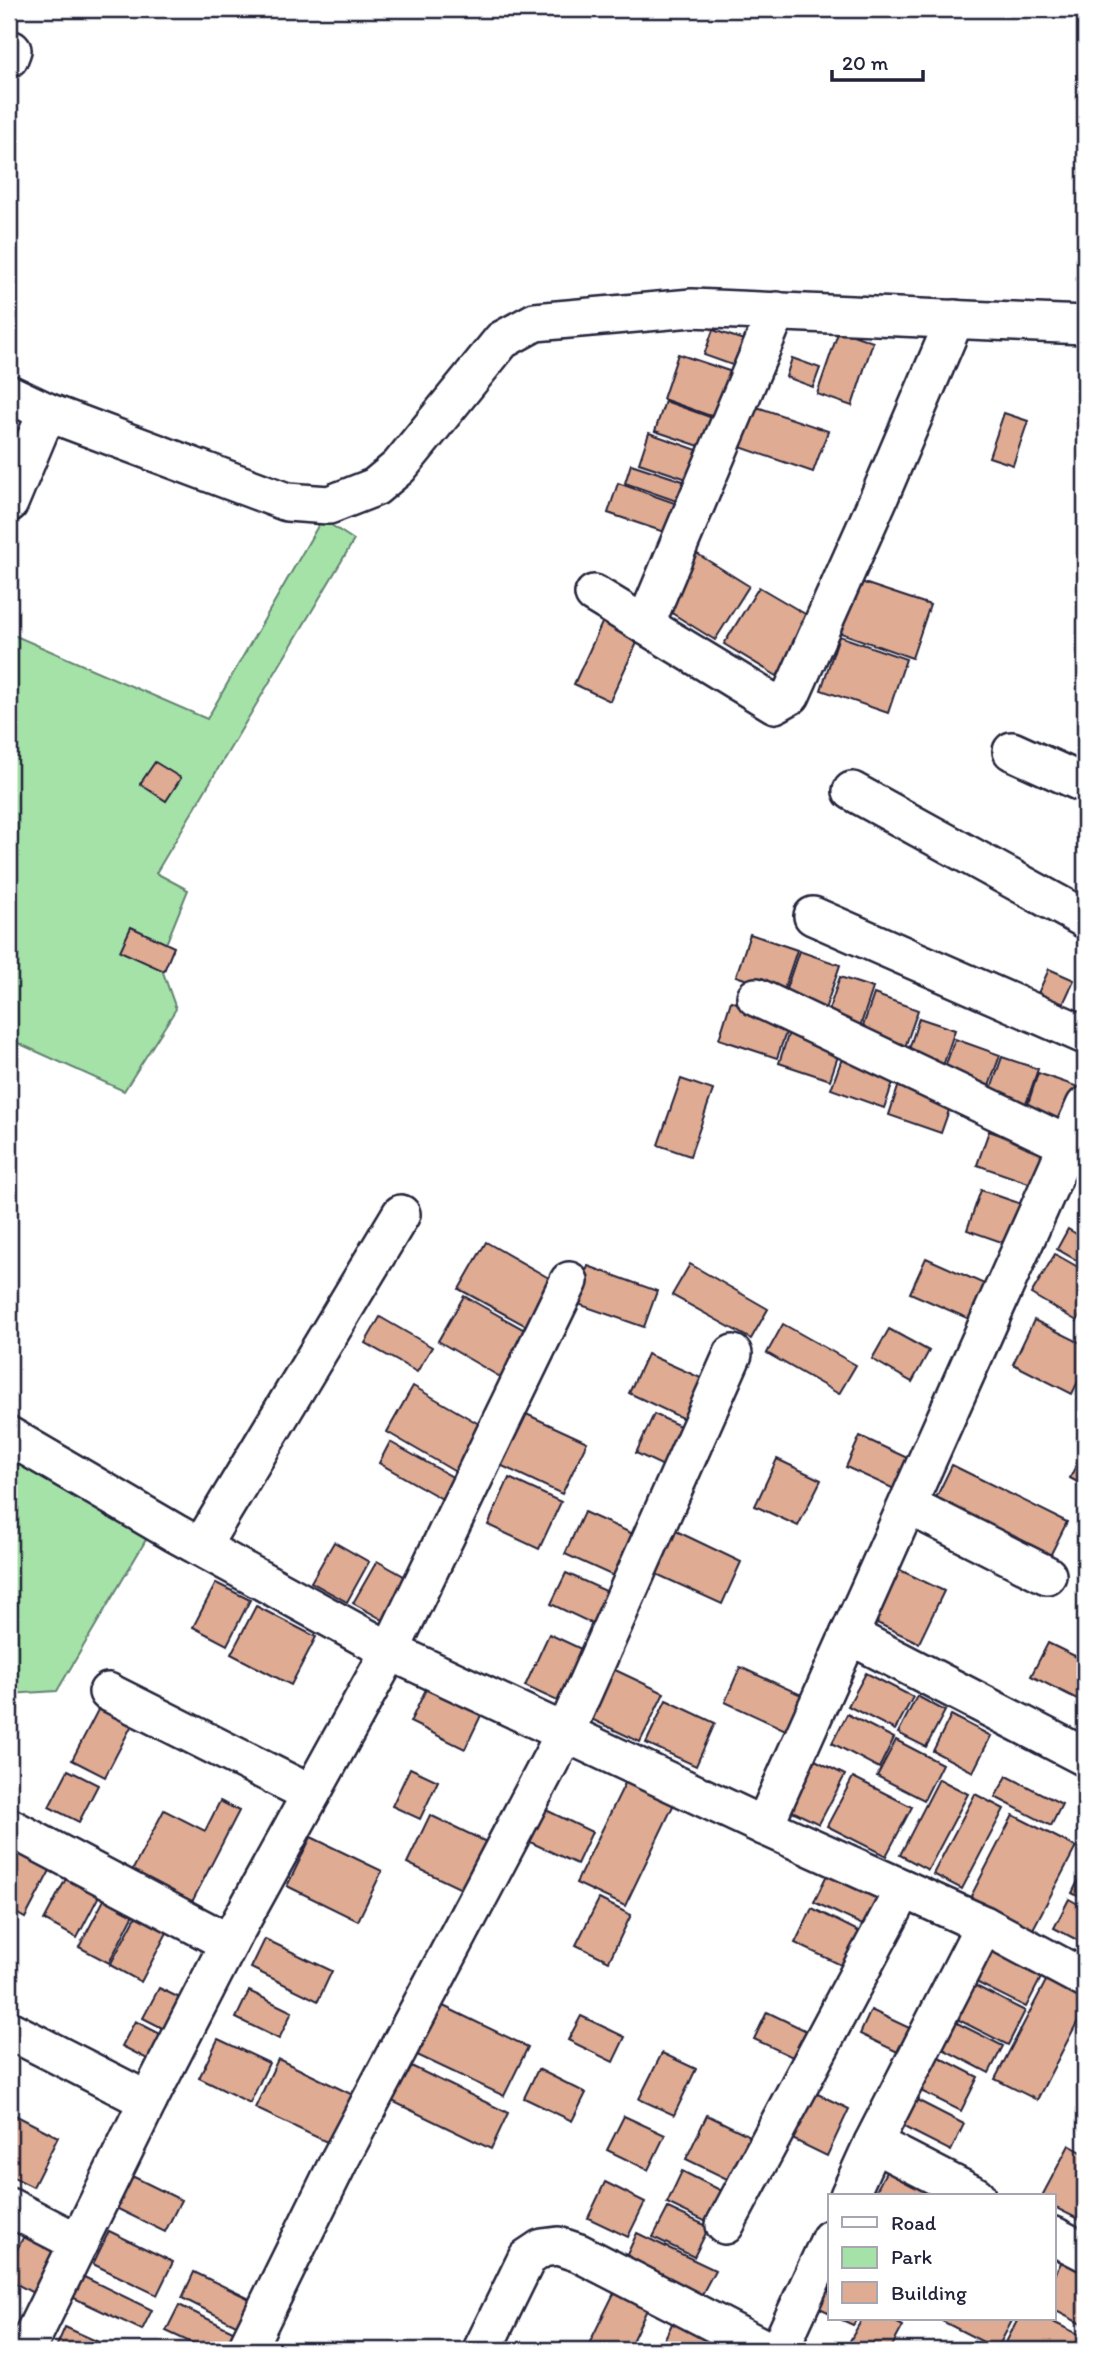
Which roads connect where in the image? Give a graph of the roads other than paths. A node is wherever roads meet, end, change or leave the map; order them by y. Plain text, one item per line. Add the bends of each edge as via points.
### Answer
1 (777, 311) junction
2 (955, 318) junction
3 (1085, 325) edge
4 (9, 394) edge
5 (47, 412) junction
6 (9, 503) edge
7 (594, 594) dead end
8 (645, 625) junction
9 (1012, 751) dead end
10 (1085, 784) edge
11 (852, 791) dead end
12 (813, 916) dead end
13 (1085, 919) edge
14 (756, 997) dead end
15 (1085, 1035) edge
16 (1085, 1106) edge
17 (1068, 1145) junction
18 (401, 1214) dead end
19 (569, 1280) dead end
20 (733, 1354) dead end
21 (9, 1436) edge
22 (908, 1504) junction
23 (201, 1547) junction
24 (1047, 1575) dead end
25 (849, 1635) junction
26 (390, 1651) junction
27 (108, 1692) dead end
28 (565, 1733) junction
29 (1085, 1757) edge
30 (311, 1794) junction
31 (764, 1826) junction
32 (9, 1827) edge
33 (904, 1889) junction
34 (984, 1925) junction
35 (229, 1943) junction
36 (1085, 1979) edge
37 (9, 2030) edge
38 (148, 2101) junction
39 (873, 2143) junction
40 (850, 2194) edge
41 (972, 2194) edge
42 (9, 2207) edge
43 (725, 2225) dead end
44 (1056, 2237) edge
45 (79, 2243) junction
46 (828, 2243) edge
47 (1085, 2252) edge
48 (26, 2350) edge
49 (246, 2350) edge
50 (482, 2350) edge
51 (767, 2350) edge
52 (779, 2350) edge

1 - 2 street
1 - 5 street via 692,308 535,322 502,340 399,467 375,488 329,505 287,502
1 - 8 street
2 - 3 street
2 - 8 street via 791,695 775,704
4 - 5 street
5 - 6 street
7 - 8 street
9 - 10 street
11 - 13 street
12 - 15 street
14 - 17 street
16 - 17 street
17 - 22 street
18 - 23 street
19 - 26 street
20 - 28 street
21 - 23 street
22 - 24 street
22 - 25 street
23 - 26 street
25 - 29 street
25 - 31 street
26 - 28 street
26 - 30 street
27 - 30 street
28 - 31 street
28 - 49 street via 338,2163
30 - 35 street
31 - 33 street
32 - 35 street
33 - 34 street
33 - 43 street
34 - 36 street
34 - 39 street
35 - 38 street
37 - 38 street
38 - 45 street
39 - 40 street
39 - 41 street
42 - 45 street
44 - 47 street
45 - 48 street
46 - 52 street
50 - 51 street via 527,2258 542,2248 558,2246

